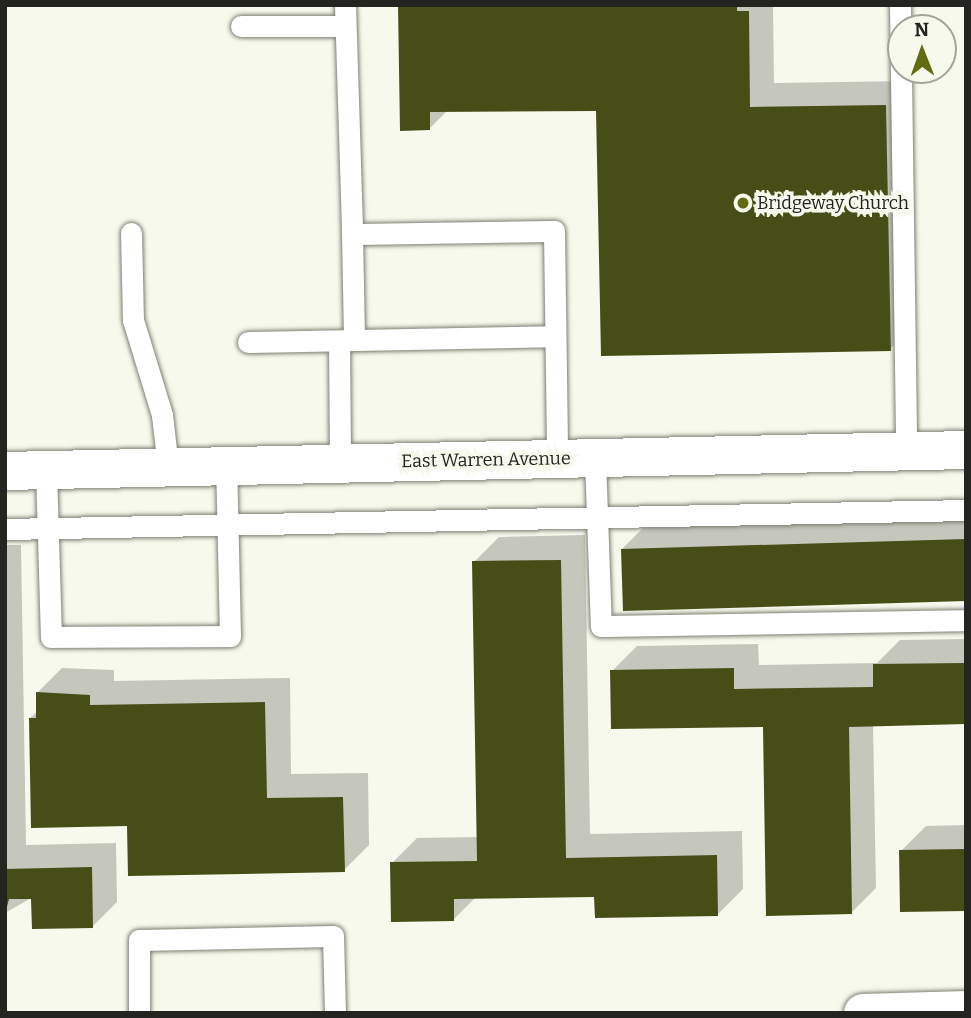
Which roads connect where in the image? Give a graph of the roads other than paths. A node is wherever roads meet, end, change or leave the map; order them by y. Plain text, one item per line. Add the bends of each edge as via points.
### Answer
1 (900, 5) edge
2 (345, 16) edge
3 (241, 26) dead end
4 (131, 233) dead end
5 (352, 234) junction
6 (555, 336) junction
7 (347, 341) junction
8 (248, 342) dead end
9 (966, 450) edge
10 (906, 451) junction
11 (596, 458) junction
12 (557, 459) junction
13 (340, 463) junction
14 (226, 466) junction
15 (167, 467) junction
16 (46, 470) junction
17 (5, 471) edge
18 (966, 510) edge
19 (597, 517) junction
20 (228, 525) junction
21 (48, 528) junction
22 (5, 529) edge
23 (966, 620) edge
24 (966, 1010) edge
25 (924, 1012) edge
26 (139, 1013) edge
27 (335, 1013) edge
28 (863, 1013) edge

1 - 10 lane
2 - 3 lane
2 - 5 lane
4 - 15 lane via 133,320 162,415
5 - 6 lane via 554,231
5 - 7 lane
6 - 7 lane
6 - 12 lane
7 - 8 lane
7 - 13 lane
9 - 10 street, East Warren Avenue
10 - 11 street, East Warren Avenue
11 - 12 street, East Warren Avenue
11 - 19 lane
12 - 13 street, East Warren Avenue
13 - 14 street, East Warren Avenue
14 - 15 street, East Warren Avenue
14 - 20 lane
15 - 16 street, East Warren Avenue
16 - 17 street, East Warren Avenue
16 - 21 lane
18 - 19 lane
19 - 20 lane
19 - 23 lane via 601,626
20 - 21 lane
20 - 21 lane via 230,636 51,637
21 - 22 lane
24 - 25 street
25 - 28 street
26 - 27 lane via 139,940 333,936

